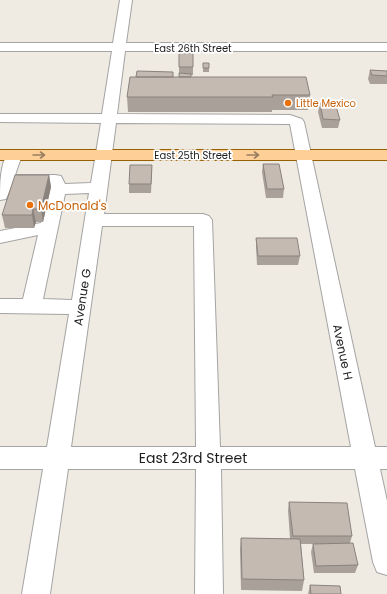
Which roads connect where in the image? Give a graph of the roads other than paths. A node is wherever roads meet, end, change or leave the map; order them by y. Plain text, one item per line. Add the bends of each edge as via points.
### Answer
1 (126, 0) edge
2 (0, 47) edge
3 (387, 47) edge
4 (119, 48) junction
5 (0, 118) edge
6 (108, 119) junction
7 (0, 142) edge
8 (387, 142) edge
9 (303, 148) junction
10 (104, 149) junction
11 (7, 155) edge
12 (387, 155) edge
13 (3, 187) edge
14 (98, 188) junction
15 (58, 189) junction
16 (94, 220) junction
17 (47, 234) junction
18 (0, 238) edge
19 (0, 306) edge
20 (31, 306) junction
21 (80, 307) junction
22 (0, 458) edge
23 (58, 458) junction
24 (208, 458) junction
25 (376, 458) edge
26 (387, 562) edge
27 (36, 594) edge
28 (209, 594) edge

1 - 4 street, Avenue G
2 - 4 street, East 26th Street
3 - 4 street, East 26th Street
4 - 6 street, Avenue G
5 - 6 street
6 - 9 street, Avenue H via 290,119 297,122
6 - 10 street, Avenue G
7 - 10 main road, East 25th Street
8 - 9 main road, East 25th Street
9 - 10 main road, East 25th Street
9 - 12 main road, East 25th Street
9 - 25 street, Avenue H via 339,334
11 -> 10 main road, East 25th Street
10 - 14 street, Avenue G
11 - 13 street
13 - 15 street via 55,180
14 - 15 street
14 - 16 street, Avenue G
15 - 17 street
16 - 21 street, Avenue G
16 - 24 street via 203,220
17 - 18 street via 4,241
17 - 20 street
19 - 20 street
20 - 21 street
21 - 23 street, Avenue G
22 - 23 street, East 23rd Street
23 - 24 street, East 23rd Street
23 - 27 street, Avenue G
24 - 25 street, East 23rd Street
24 - 28 street
25 - 26 street, Avenue H

